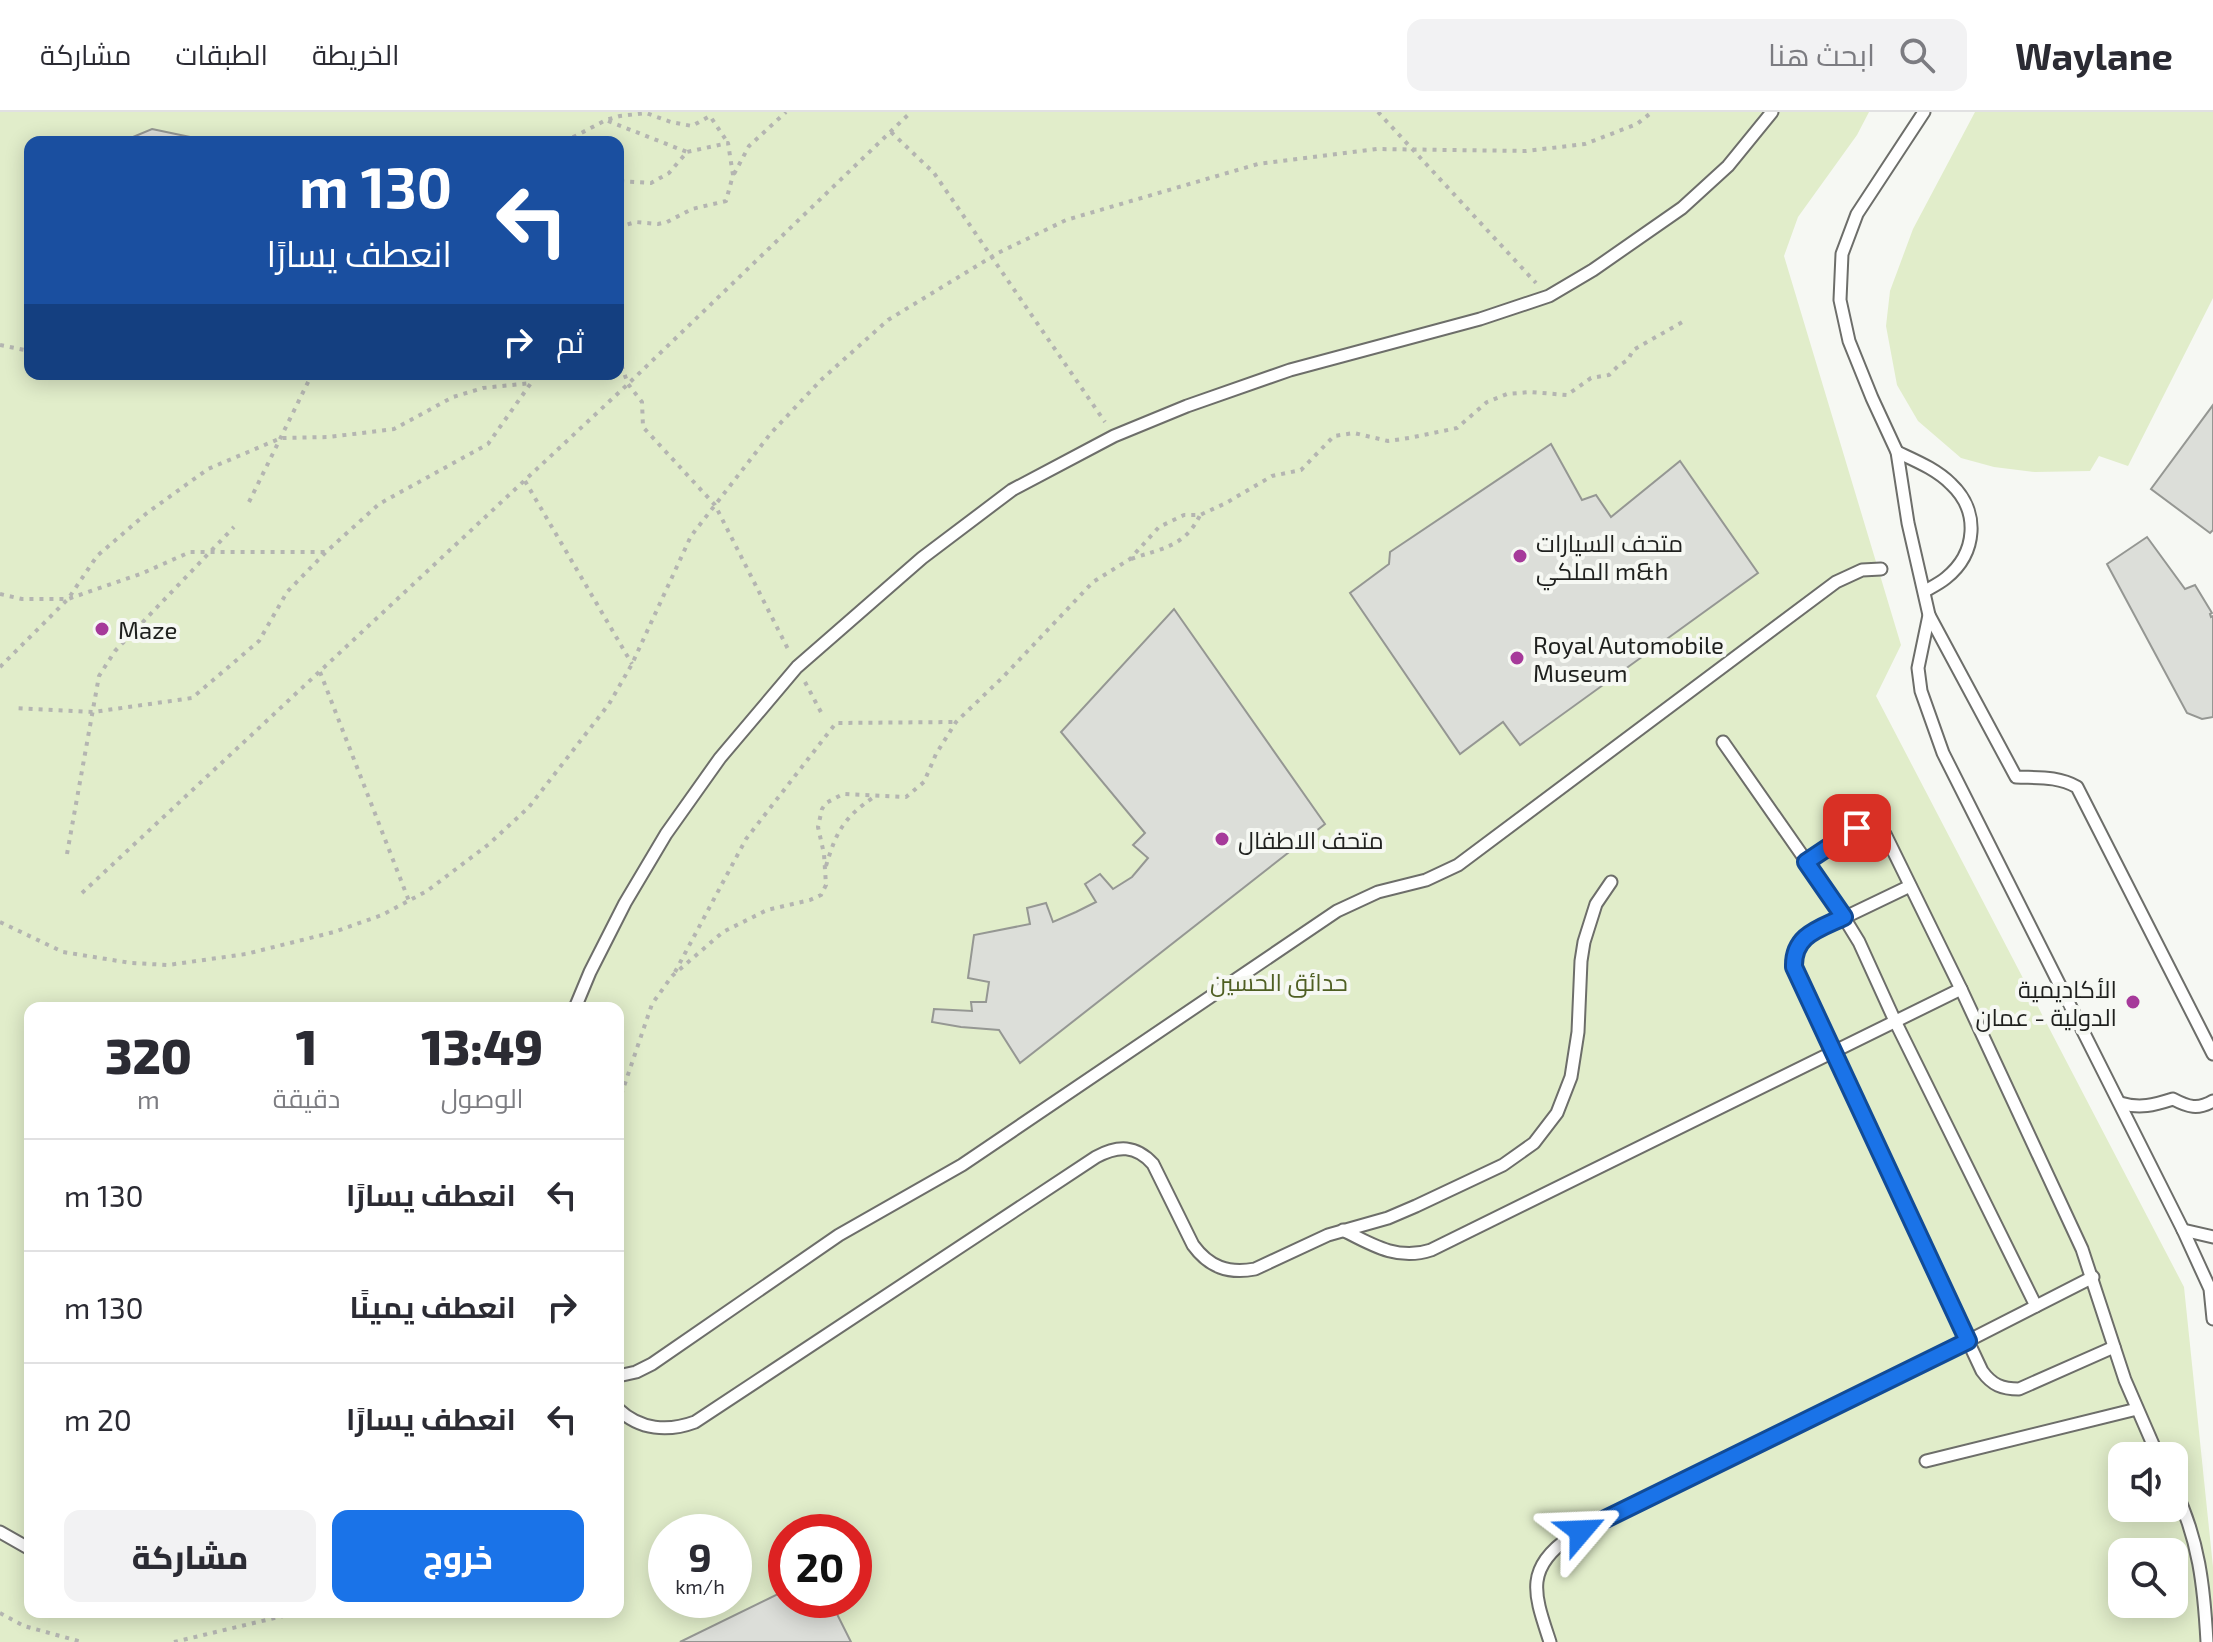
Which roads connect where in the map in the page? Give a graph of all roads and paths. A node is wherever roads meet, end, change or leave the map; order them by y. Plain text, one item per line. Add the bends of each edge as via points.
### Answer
1 (700, 112) edge
2 (715, 112) edge
3 (786, 112) edge
4 (911, 112) edge
5 (1378, 112) edge
6 (1652, 112) edge
7 (1772, 112) edge
8 (1924, 112) edge
9 (710, 116) junction
10 (606, 120) junction
11 (704, 120) junction
12 (891, 132) junction
13 (575, 136) edge
14 (728, 143) junction
15 (1414, 150) junction
16 (687, 152) junction
17 (733, 175) junction
18 (624, 181) edge
19 (624, 225) edge
20 (992, 256) junction
21 (1549, 296) junction
22 (1686, 320) dead end
23 (0, 345) edge
24 (24, 350) edge
25 (624, 373) edge
26 (309, 380) edge
27 (628, 384) junction
28 (1114, 436) junction
29 (281, 438) junction
30 (1897, 452) junction
31 (525, 481) junction
32 (249, 502) dead end
33 (715, 505) junction
34 (1200, 515) junction
35 (234, 527) dead end
36 (211, 552) junction
37 (326, 552) junction
38 (1130, 559) junction
39 (1881, 569) dead end
40 (1925, 591) junction
41 (0, 594) edge
42 (68, 599) junction
43 (1929, 615) junction
44 (632, 664) junction
45 (0, 667) edge
46 (797, 667) junction
47 (320, 671) junction
48 (13, 708) dead end
49 (93, 712) junction
50 (823, 716) dead end
51 (956, 722) junction
52 (1723, 742) dead end
53 (876, 796) junction
54 (67, 854) dead end
55 (1806, 862) junction
56 (825, 871) junction
57 (1611, 882) dead end
58 (1910, 886) junction
59 (82, 893) dead end
60 (409, 901) junction
61 (1844, 917) junction
62 (0, 922) edge
63 (672, 976) junction
64 (1961, 989) junction
65 (578, 1002) edge
66 (1895, 1021) junction
67 (1832, 1052) junction
68 (2213, 1054) edge
69 (624, 1086) edge
70 (2213, 1101) edge
71 (2120, 1103) junction
72 (1343, 1230) junction
73 (2183, 1230) junction
74 (2213, 1237) edge
75 (2093, 1277) junction
76 (2212, 1289) edge
77 (2036, 1306) junction
78 (2213, 1319) edge
79 (1968, 1341) junction
80 (2114, 1347) junction
81 (624, 1375) edge
82 (2137, 1409) junction
83 (624, 1414) edge
84 (2152, 1442) edge
85 (1926, 1461) dead end
86 (2188, 1521) edge
87 (0, 1532) edge
88 (24, 1546) edge
89 (0, 1613) edge
90 (275, 1618) edge
91 (82, 1642) edge
92 (174, 1642) edge
93 (1550, 1642) edge
94 (2207, 1642) edge

1 - 11 path
2 - 9 path
3 - 17 path via 749,146
4 - 12 path
5 - 15 path
6 - 15 path via 1637,124 1585,144 1526,151
7 - 21 lane via 1728,166 1682,208
8 - 30 lane via 1857,214 1842,254 1840,300 1849,341
9 - 11 path
9 - 14 path
10 - 11 path via 646,113 692,126
10 - 13 path
10 - 16 path
12 - 20 path via 934,173
12 - 27 path
14 - 16 path
14 - 17 path
15 - 20 path via 1377,149 1258,164 1066,220
15 - 21 path
16 - 18 path via 669,173 651,183
17 - 19 path via 726,201 667,222
20 - 28 path
20 - 33 path via 888,320 833,369 771,433
21 - 28 lane via 1290,370
22 - 34 path via 1633,350 1609,375 1591,378 1567,395 1507,394 1487,402 1457,428 1409,438 1334,436 1301,470 1272,476
23 - 24 path
25 - 27 path
26 - 29 path
27 - 31 path
27 - 33 path via 642,402 643,427
28 - 46 lane via 1012,490 922,558
29 - 32 path
29 - 37 path via 394,429 453,397 531,383 488,444 379,504
29 - 42 path via 208,469 147,513 97,556
30 - 40 lane
30 - 40 lane via 1951,483 1971,517 1971,540 1962,561
31 - 44 path
31 - 47 path
33 - 44 path via 691,536
33 - 46 path
34 - 38 path via 1180,541
34 - 38 path via 1184,515 1159,527
35 - 36 path
36 - 37 path
36 - 42 path via 190,552
36 - 49 path via 115,651 99,676
37 - 49 path via 287,592 259,641 192,698
38 - 51 path via 1093,582
39 - 81 lane via 1862,570 1836,582 1458,865 1337,911 973,1158 839,1235 652,1364
40 - 43 lane
41 - 42 path
42 - 45 path
43 - 68 lane via 2016,777 2055,779 2077,787
43 - 71 lane via 1918,668 1943,753
44 - 60 path via 609,704 529,807 489,844
46 - 50 path
46 - 65 lane via 720,758 666,834 625,903
47 - 59 path
47 - 60 path
48 - 49 path
49 - 54 path
51 - 53 path via 924,782 906,797
51 - 63 path via 836,723 746,839
52 - 55 lane
53 - 56 path via 841,827
53 - 56 path via 843,794 826,803 818,827
55 - 58 lane via 1862,825 1875,826 1885,834
55 - 61 lane
56 - 63 path via 821,895 767,910 723,932
57 - 72 lane via 1589,923 1581,961 1575,1059 1565,1095 1546,1129 1503,1165 1402,1212
58 - 61 lane
58 - 64 lane
60 - 62 path via 334,932 246,954 168,965 63,952
61 - 66 lane
61 - 67 lane via 1802,940 1794,958 1797,977
63 - 69 path via 652,1004
64 - 66 lane
64 - 75 lane
66 - 67 lane
66 - 77 lane
67 - 72 lane via 1431,1250 1398,1254
67 - 79 lane
70 - 71 lane via 2196,1107 2173,1099 2146,1107
71 - 73 lane
72 - 83 lane via 1255,1269 1241,1272 1213,1265 1193,1245 1153,1164 1146,1156 1116,1148 695,1422 664,1429
73 - 74 lane
73 - 76 lane
75 - 77 lane
75 - 80 lane
76 - 78 lane
77 - 79 lane
79 - 80 lane via 1988,1380 2008,1389 2019,1389
79 - 93 lane via 1559,1544 1542,1563 1535,1586
80 - 82 lane
82 - 84 lane
82 - 85 lane
86 - 94 lane via 2201,1568
87 - 88 lane
89 - 91 path via 24,1626
90 - 92 path

